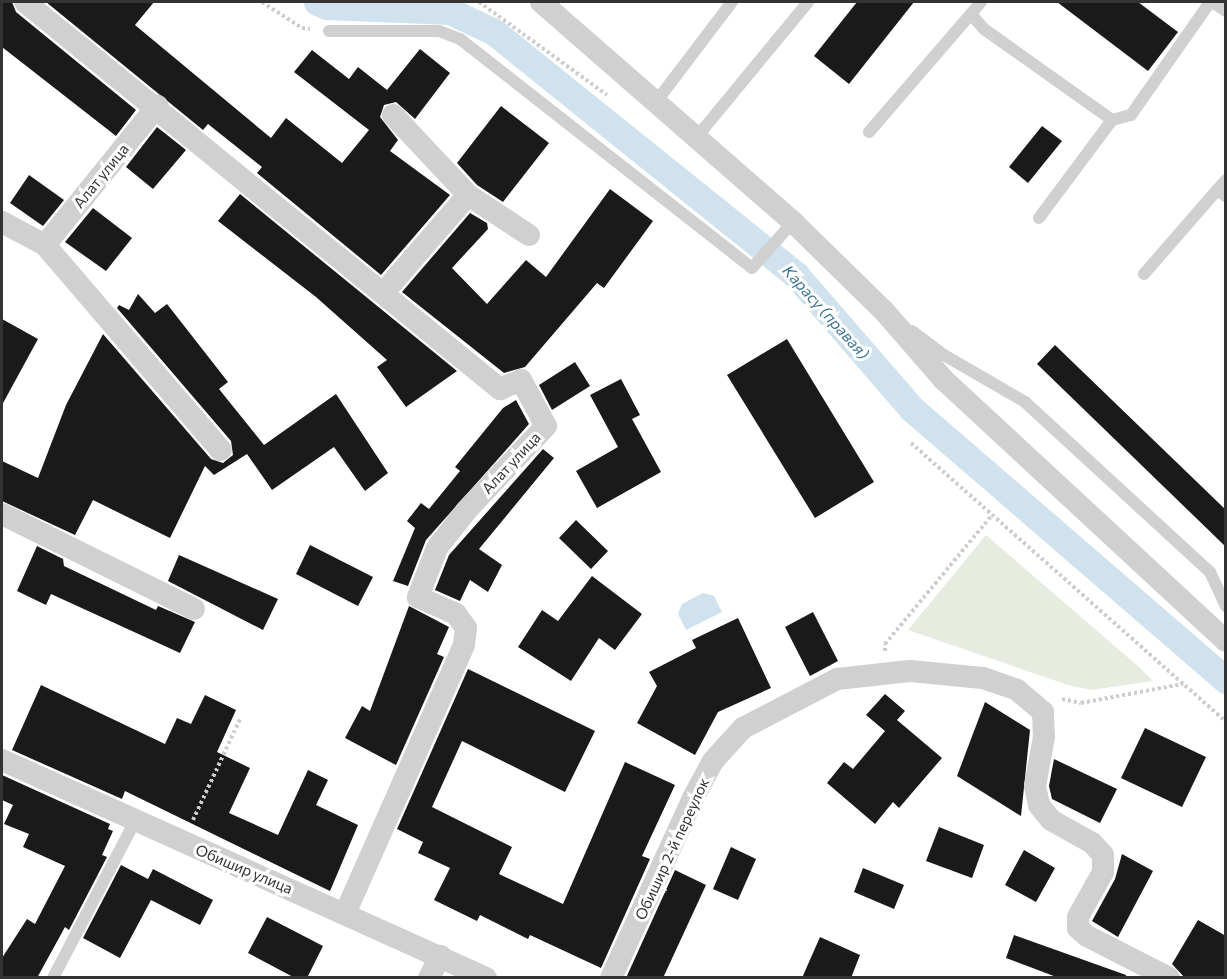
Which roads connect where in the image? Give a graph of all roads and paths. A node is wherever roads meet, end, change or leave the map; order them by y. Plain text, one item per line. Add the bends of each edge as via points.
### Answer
1 (25, 2) edge
2 (262, 2) edge
3 (479, 2) edge
4 (541, 2) edge
5 (732, 2) edge
6 (808, 2) edge
7 (981, 2) edge
8 (1211, 2) edge
9 (1226, 11) edge
10 (971, 14) junction
11 (329, 31) joint
12 (612, 98) dead end
13 (656, 102) junction
14 (157, 106) junction
15 (393, 115) dead end
16 (1112, 120) junction
17 (869, 132) dead end
18 (696, 138) junction
19 (1226, 180) edge
20 (1221, 193) edge
21 (468, 195) junction
22 (1039, 218) dead end
23 (2, 222) edge
24 (793, 222) junction
25 (528, 235) dead end
26 (45, 245) junction
27 (1144, 274) dead end
28 (385, 291) junction
29 (885, 311) junction
30 (911, 443) dead end
31 (221, 450) dead end
32 (2, 514) edge
33 (992, 514) junction
34 (1226, 607) edge
35 (194, 609) dead end
36 (1226, 641) edge
37 (887, 673) junction
38 (1183, 684) junction
39 (1059, 699) dead end
40 (240, 719) dead end
41 (1226, 722) edge
42 (2, 760) edge
43 (135, 822) junction
44 (183, 842) junction
45 (345, 913) junction
46 (440, 957) junction
47 (53, 978) edge
48 (429, 978) edge
49 (486, 978) edge
50 (611, 978) edge
51 (1169, 978) edge

1 - 14 street, Алат улица
2 - 11 path via 302,27
3 - 12 path
4 - 13 street
5 - 13 lane
6 - 18 lane
7 - 10 lane
8 - 9 lane
8 - 16 lane via 1131,114
10 - 16 lane via 984,29
10 - 17 lane
11 - 24 lane, bridge via 439,31 460,39 752,268
13 - 18 street
14 - 26 street, Алат улица
14 - 28 street, Алат улица
15 - 21 street
16 - 22 lane
18 - 24 street
19 - 20 lane
20 - 27 lane
21 - 25 street
21 - 28 street
23 - 26 street
24 - 29 street
26 - 31 street
28 - 45 street, Алат улица via 500,389 521,380 546,426 437,548 418,597 456,614 466,628 464,645
29 - 34 lane via 944,355 1024,402 1210,572
29 - 36 street via 944,380
30 - 33 path
32 - 35 street
33 - 37 path via 885,644
33 - 38 path
37 - 50 street, Обишир 2-й переулок via 837,679 743,728 713,760
37 - 51 street, Обишир 2-й переулок via 910,671 983,678 1017,690 1043,712 1044,737 1035,786 1039,805 1051,820 1092,843 1103,855 1104,872 1078,916 1078,928
38 - 39 path via 1081,703
38 - 41 path
40 - 44 path
42 - 43 street, Обишир улица
43 - 44 street, Обишир улица
43 - 47 lane
44 - 45 street, Обишир улица
45 - 46 street, Обишир улица
46 - 48 street
46 - 49 street, Обишир улица

